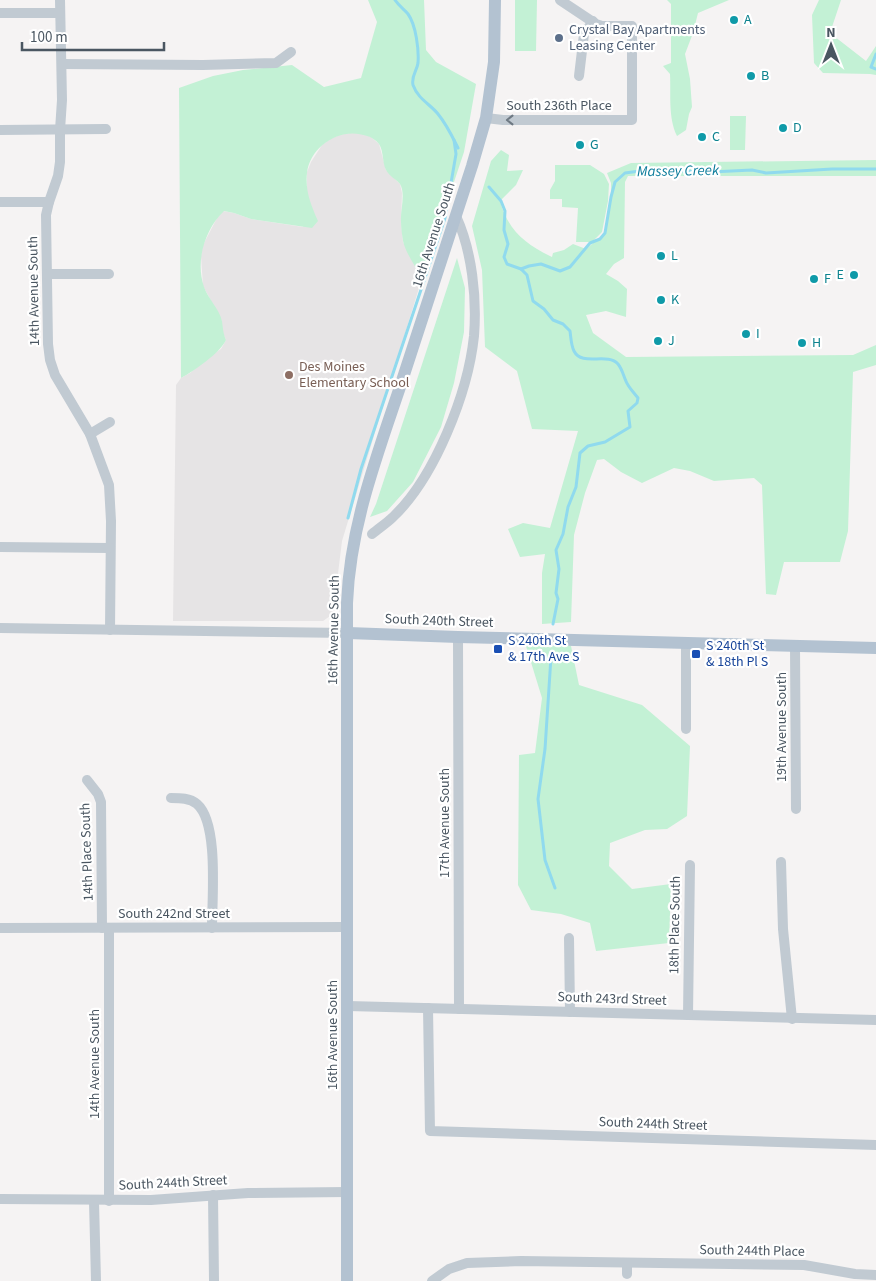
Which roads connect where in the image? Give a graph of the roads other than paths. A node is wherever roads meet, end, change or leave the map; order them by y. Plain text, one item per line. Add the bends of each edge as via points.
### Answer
1 (60, 0) edge
2 (495, 0) edge
3 (560, 0) edge
4 (0, 13) edge
5 (60, 13) junction
6 (593, 21) junction
7 (291, 52) dead end
8 (62, 64) junction
9 (579, 76) dead end
10 (486, 118) junction
11 (106, 129) dead end
12 (0, 130) edge
13 (60, 130) junction
14 (0, 202) edge
15 (49, 202) junction
16 (456, 216) junction
17 (47, 274) junction
18 (109, 274) dead end
19 (110, 422) dead end
20 (90, 434) junction
21 (372, 534) dead end
22 (0, 547) edge
23 (110, 548) junction
24 (0, 628) edge
25 (110, 630) junction
26 (348, 633) junction
27 (458, 637) junction
28 (686, 643) junction
29 (795, 645) junction
30 (876, 648) edge
31 (686, 729) dead end
32 (87, 780) dead end
33 (171, 798) dead end
34 (796, 809) dead end
35 (781, 862) dead end
36 (690, 865) dead end
37 (348, 927) junction
38 (0, 928) edge
39 (106, 928) junction
40 (212, 928) junction
41 (569, 938) dead end
42 (348, 1006) junction
43 (428, 1008) junction
44 (458, 1008) junction
45 (570, 1012) junction
46 (688, 1015) junction
47 (792, 1019) junction
48 (876, 1020) edge
49 (876, 1145) edge
50 (347, 1192) junction
51 (213, 1195) junction
52 (0, 1200) edge
53 (94, 1201) junction
54 (109, 1201) junction
55 (627, 1262) junction
56 (627, 1274) dead end
57 (876, 1276) edge
58 (96, 1281) edge
59 (214, 1281) edge
60 (347, 1281) edge
61 (432, 1281) edge

1 - 5 street, 14th Avenue South
2 - 10 main road, 16th Avenue South via 494,62
3 - 6 street
4 - 5 street
5 - 8 street, 14th Avenue South
6 - 9 street via 584,34
6 -> 10 street, South 236th Place via 602,26 632,26 632,120
7 - 8 street via 276,63
8 - 13 street, 14th Avenue South
10 - 16 main road, 16th Avenue South
11 - 13 street
12 - 13 street
13 - 15 street, 14th Avenue South via 60,162
14 - 15 street
15 - 17 street, 14th Avenue South via 46,215
16 - 21 street via 467,252 474,309 473,343 467,374 447,432 420,484 393,517
16 - 26 main road, 16th Avenue South via 361,508 348,584
17 - 18 street
17 - 20 street, 14th Avenue South via 50,360
19 - 20 street
20 - 23 street, 14th Avenue South via 109,485
22 - 23 street
23 - 25 street, 14th Avenue South
24 - 25 street, South 240th Street
25 - 26 street, South 240th Street
26 - 27 main road, South 240th Street
26 - 37 main road, 16th Avenue South
27 - 28 main road, South 240th Street
27 - 44 street, 17th Avenue South
28 - 29 main road, South 240th Street
28 - 31 street
29 - 30 main road, South 240th Street
29 - 34 street, 19th Avenue South
32 - 39 street, 14th Place South via 101,802
33 - 40 street via 195,803 209,824
35 - 47 street via 783,929
36 - 46 street, 18th Place South
37 - 40 street, South 242nd Street
37 - 42 main road, 16th Avenue South
38 - 39 street, South 242nd Street
39 - 40 street, South 242nd Street
39 - 54 street, 14th Avenue South
41 - 45 street
42 - 43 street, South 243rd Street
42 - 50 main road, 16th Avenue South
43 - 44 street, South 243rd Street
43 - 49 street, South 244th Street via 430,1131
44 - 45 street, South 243rd Street
45 - 46 street, South 243rd Street
46 - 47 street, South 243rd Street
47 - 48 street, South 243rd Street
50 - 51 street, South 244th Street
50 - 60 main road, 16th Avenue South
51 - 54 street, South 244th Street
51 - 59 street
52 - 53 street, South 244th Street
53 - 54 street, South 244th Street
53 - 58 street
55 - 56 street
55 - 57 street, South 244th Place via 804,1265
55 - 61 street, South 244th Place via 521,1266 467,1263 449,1269

